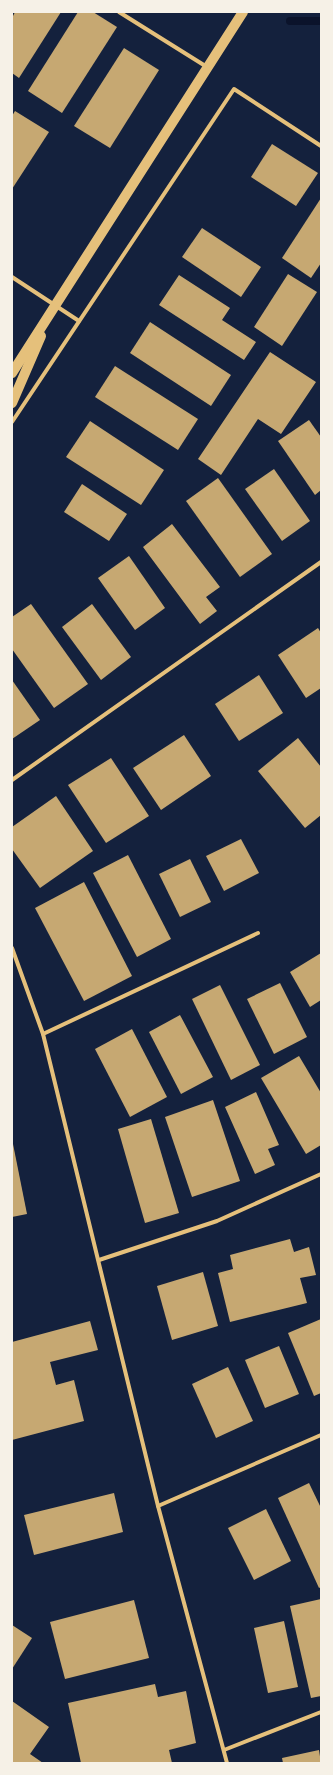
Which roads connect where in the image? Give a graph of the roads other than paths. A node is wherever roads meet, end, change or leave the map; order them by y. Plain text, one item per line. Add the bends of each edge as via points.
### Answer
1 (119, 12) edge
2 (243, 12) edge
3 (207, 67) junction
4 (321, 146) edge
5 (12, 277) edge
6 (55, 305) junction
7 (79, 322) junction
8 (12, 373) edge
9 (12, 403) edge
10 (12, 422) edge
11 (321, 562) edge
12 (12, 780) edge
13 (258, 932) dead end
14 (12, 948) edge
15 (44, 1034) junction
16 (321, 1174) edge
17 (99, 1260) junction
18 (321, 1435) edge
19 (158, 1506) junction
20 (321, 1712) edge
21 (224, 1750) junction
22 (227, 1763) edge

1 - 3 street
2 - 3 main road
3 - 6 main road
4 - 7 street via 234,89
5 - 6 street
6 - 7 street
6 - 8 main road
6 - 9 main road
7 - 10 street
11 - 12 street
13 - 15 street
14 - 15 street
15 - 17 street
16 - 17 street via 216,1221
17 - 19 street
18 - 19 street
19 - 21 street
20 - 21 street
21 - 22 street

